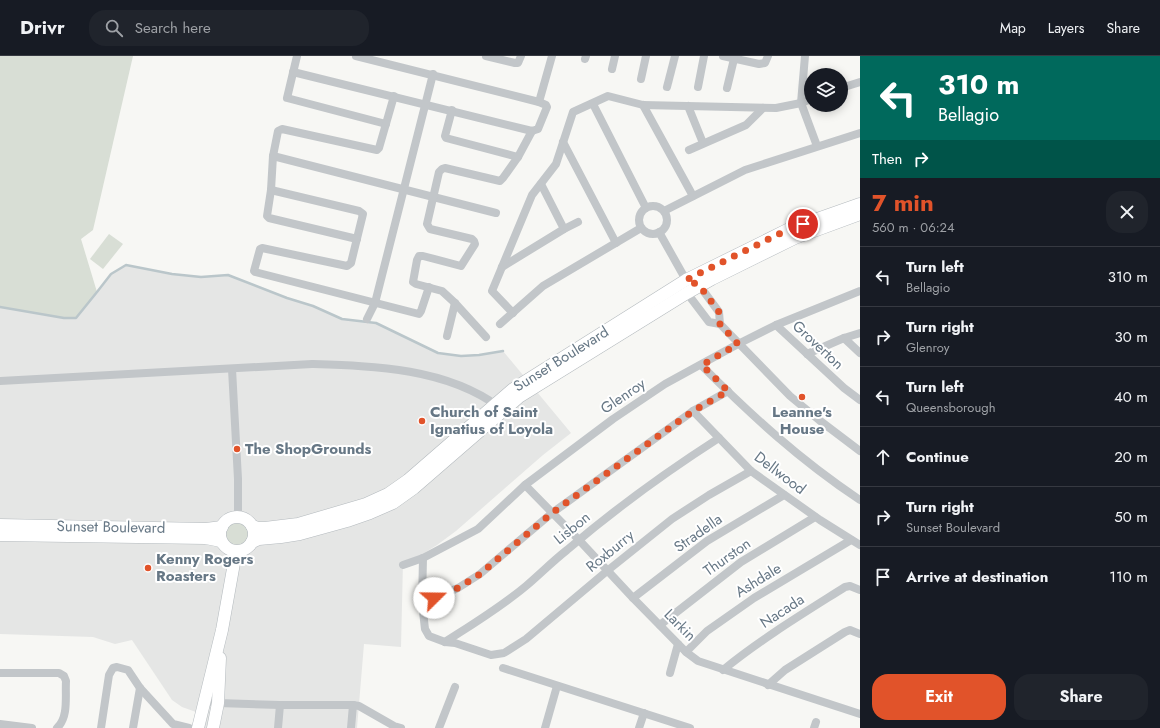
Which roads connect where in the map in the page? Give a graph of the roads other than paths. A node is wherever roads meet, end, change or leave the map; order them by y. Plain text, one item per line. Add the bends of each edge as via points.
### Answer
1 (297, 56) edge
2 (356, 56) edge
3 (486, 56) edge
4 (521, 56) edge
5 (552, 56) edge
6 (615, 56) edge
7 (646, 56) edge
8 (675, 56) edge
9 (704, 56) edge
10 (723, 56) edge
11 (768, 56) edge
12 (808, 57) edge
13 (376, 58) edge
14 (734, 59) junction
15 (612, 69) dead end
16 (293, 72) junction
17 (433, 74) junction
18 (641, 79) dead end
19 (860, 82) edge
20 (848, 86) edge
21 (667, 87) dead end
22 (698, 87) dead end
23 (727, 88) dead end
24 (394, 96) junction
25 (540, 102) junction
26 (804, 102) edge
27 (801, 103) junction
28 (425, 104) junction
29 (593, 104) junction
30 (643, 105) junction
31 (688, 106) junction
32 (763, 108) junction
33 (452, 110) junction
34 (386, 124) junction
35 (532, 131) junction
36 (860, 133) edge
37 (563, 142) junction
38 (703, 143) junction
39 (817, 146) junction
40 (689, 150) dead end
41 (273, 156) junction
42 (518, 157) junction
43 (541, 184) junction
44 (403, 189) junction
45 (271, 190) junction
46 (692, 196) junction
47 (434, 197) junction
48 (860, 204) edge
49 (646, 208) junction
50 (664, 211) junction
51 (496, 212) dead end
52 (860, 214) edge
53 (578, 222) dead end
54 (641, 228) junction
55 (564, 229) junction
56 (659, 232) junction
57 (357, 239) junction
58 (616, 243) junction
59 (502, 266) junction
60 (686, 280) junction
61 (699, 285) junction
62 (429, 287) junction
63 (860, 291) edge
64 (687, 293) junction
65 (375, 303) junction
66 (455, 303) junction
67 (513, 313) junction
68 (368, 319) dead end
69 (500, 324) dead end
70 (720, 324) junction
71 (776, 325) junction
72 (860, 332) edge
73 (447, 336) dead end
74 (486, 337) dead end
75 (844, 338) junction
76 (738, 344) junction
77 (860, 353) edge
78 (807, 354) junction
79 (702, 365) junction
80 (232, 369) junction
81 (0, 381) edge
82 (728, 391) junction
83 (860, 400) edge
84 (500, 407) junction
85 (693, 411) junction
86 (719, 438) junction
87 (860, 451) edge
88 (751, 471) junction
89 (525, 485) junction
90 (784, 495) junction
91 (860, 500) edge
92 (552, 513) junction
93 (238, 517) junction
94 (815, 517) junction
95 (0, 525) edge
96 (252, 526) junction
97 (222, 527) junction
98 (0, 534) edge
99 (579, 540) junction
100 (850, 540) junction
101 (221, 541) junction
102 (252, 542) junction
103 (860, 545) edge
104 (236, 552) junction
105 (423, 558) junction
106 (403, 565) dead end
107 (607, 571) junction
108 (860, 590) edge
109 (633, 598) junction
110 (422, 603) junction
111 (660, 625) junction
112 (222, 630) junction
113 (860, 634) edge
114 (445, 642) junction
115 (678, 644) junction
116 (686, 652) junction
117 (503, 668) dead end
118 (723, 670) junction
119 (0, 673) edge
120 (670, 673) dead end
121 (768, 684) junction
122 (557, 686) junction
123 (455, 687) dead end
124 (140, 688) junction
125 (204, 701) junction
126 (218, 703) junction
127 (280, 705) junction
128 (353, 705) junction
129 (644, 713) junction
130 (860, 714) edge
131 (0, 724) edge
132 (172, 726) edge
133 (32, 728) edge
134 (57, 728) edge
135 (101, 728) edge
136 (133, 728) edge
137 (188, 728) edge
138 (198, 728) edge
139 (213, 728) edge
140 (278, 728) edge
141 (351, 728) edge
142 (401, 728) edge
143 (439, 728) edge
144 (545, 728) edge
145 (639, 728) edge
146 (690, 728) edge

1 - 16 street
2 - 13 street
3 - 4 street via 518,63
5 - 25 street
6 - 15 street
7 - 18 street
8 - 21 street
9 - 22 street
10 - 14 street
11 - 14 street via 765,63 759,64
12 - 27 street
13 - 17 street
14 - 23 street
16 - 24 street
16 - 34 street via 287,98
17 - 25 street
17 - 28 street
19 - 20 street
24 - 28 street
24 - 34 street
25 - 35 street via 547,107 538,129
26 - 27 street
27 - 32 street
27 - 39 street
28 - 33 street
28 - 44 street
29 - 30 street via 608,96
29 - 37 street via 573,112
29 - 49 street
30 - 31 street
30 - 46 street
31 - 32 street
31 - 38 street
32 - 38 street via 746,125
33 - 35 street
33 - 42 street via 446,138
34 - 41 street via 377,150 279,129
35 - 42 street
36 - 39 street
37 - 43 street via 556,164
37 - 58 street
38 - 40 street
39 - 46 street via 744,170
41 - 44 street
41 - 45 street
42 - 47 street via 500,181 442,169 439,172
43 - 55 street
43 - 59 street via 532,196
44 - 47 street
44 - 65 street
45 - 57 street via 267,216 269,218
45 - 57 street via 361,212
46 - 50 street
47 - 51 street
47 - 62 street via 428,227 472,239 475,244 461,266 419,256 413,282
48 - 60 main road, Sunset Boulevard via 789,229
49 - 50 street via 653,206
49 - 54 street via 640,215
50 - 56 street via 666,223
52 - 61 main road, Sunset Boulevard via 795,238
53 - 55 street
54 - 56 street via 647,233
54 - 58 street
55 - 59 street
56 - 60 street
57 - 65 street via 351,263 347,266 262,248 254,270 257,273
58 - 67 street via 544,286
59 - 67 street via 492,291
60 - 61 street
60 - 64 street
60 - 84 main road, Sunset Boulevard via 513,389
61 - 64 main road, Sunset Boulevard
61 - 70 street via 719,312
62 - 65 street via 419,314
62 - 66 street via 442,291
63 - 71 street, Glenroy
64 - 70 street via 709,322
64 - 84 main road, Sunset Boulevard
65 - 68 street
66 - 73 street
66 - 74 street
67 - 69 street
70 - 76 street
71 - 76 street, Glenroy
71 - 78 street, Groverton
72 - 75 street
75 - 77 street
75 - 78 street
76 - 79 street, Glenroy
76 - 87 street via 790,396
78 - 83 street, Groverton
79 - 82 street
79 - 89 street, Glenroy via 665,384 613,419
80 - 81 street
80 - 84 street via 312,364 389,369 449,382 474,392
80 - 93 street
82 - 85 street
82 - 91 street via 793,451
84 - 96 main road, Sunset Boulevard via 388,494 366,504 298,524 265,528
84 - 102 main road, Sunset Boulevard via 414,488 393,502 347,521 300,534
85 - 86 street, Dellwood
85 - 92 street
86 - 88 street, Dellwood
86 - 99 street, Lisbon via 690,456
88 - 90 street, Dellwood
88 - 107 street, Roxburry via 672,519
89 - 92 street, Larkin
89 - 105 street, Glenroy via 478,529
90 - 94 street, Dellwood
90 - 109 street, Stradella via 707,541
92 - 99 street, Larkin
92 - 110 street via 480,574 458,588
93 - 96 main road
93 - 97 main road via 230,519
94 - 100 street, Dellwood
94 - 111 street, Thurston via 741,562
95 - 97 main road, Sunset Boulevard via 206,529
96 - 102 main road
97 - 101 main road
98 - 101 main road, Sunset Boulevard via 206,538
99 - 107 street, Larkin
99 - 114 street, Lisbon via 503,604
100 - 103 street, Dellwood
100 - 116 street, Ashdale via 754,598 707,631
101 - 104 main road via 227,548
102 - 104 main road via 247,548
104 - 112 main road
105 - 106 street, Glenroy
105 - 110 street
107 - 109 street, Larkin
107 - 114 street, Roxburry via 526,639 504,653 491,655
108 - 118 street, Nacada via 846,587 789,622
109 - 111 street, Larkin
110 - 114 street via 425,629 429,636
111 - 115 street, Larkin
112 - 125 main road
112 - 126 main road
113 - 121 street via 850,630 845,632 785,670
115 - 116 street, Larkin
115 - 120 street
116 - 118 street, Larkin
117 - 122 street
118 - 121 street, Larkin
119 - 134 street via 59,673 64,676 64,717 62,724
121 - 130 street, Larkin
122 - 129 street
122 - 144 street
123 - 143 street
124 - 132 street
124 - 135 street via 128,670 113,668 109,675
124 - 136 street
125 - 126 street
125 - 138 main road
126 - 127 street
126 - 139 main road
127 - 128 street
127 - 140 street
128 - 141 street
128 - 142 street
129 - 145 street
129 - 146 street
131 - 133 street
132 - 137 street

